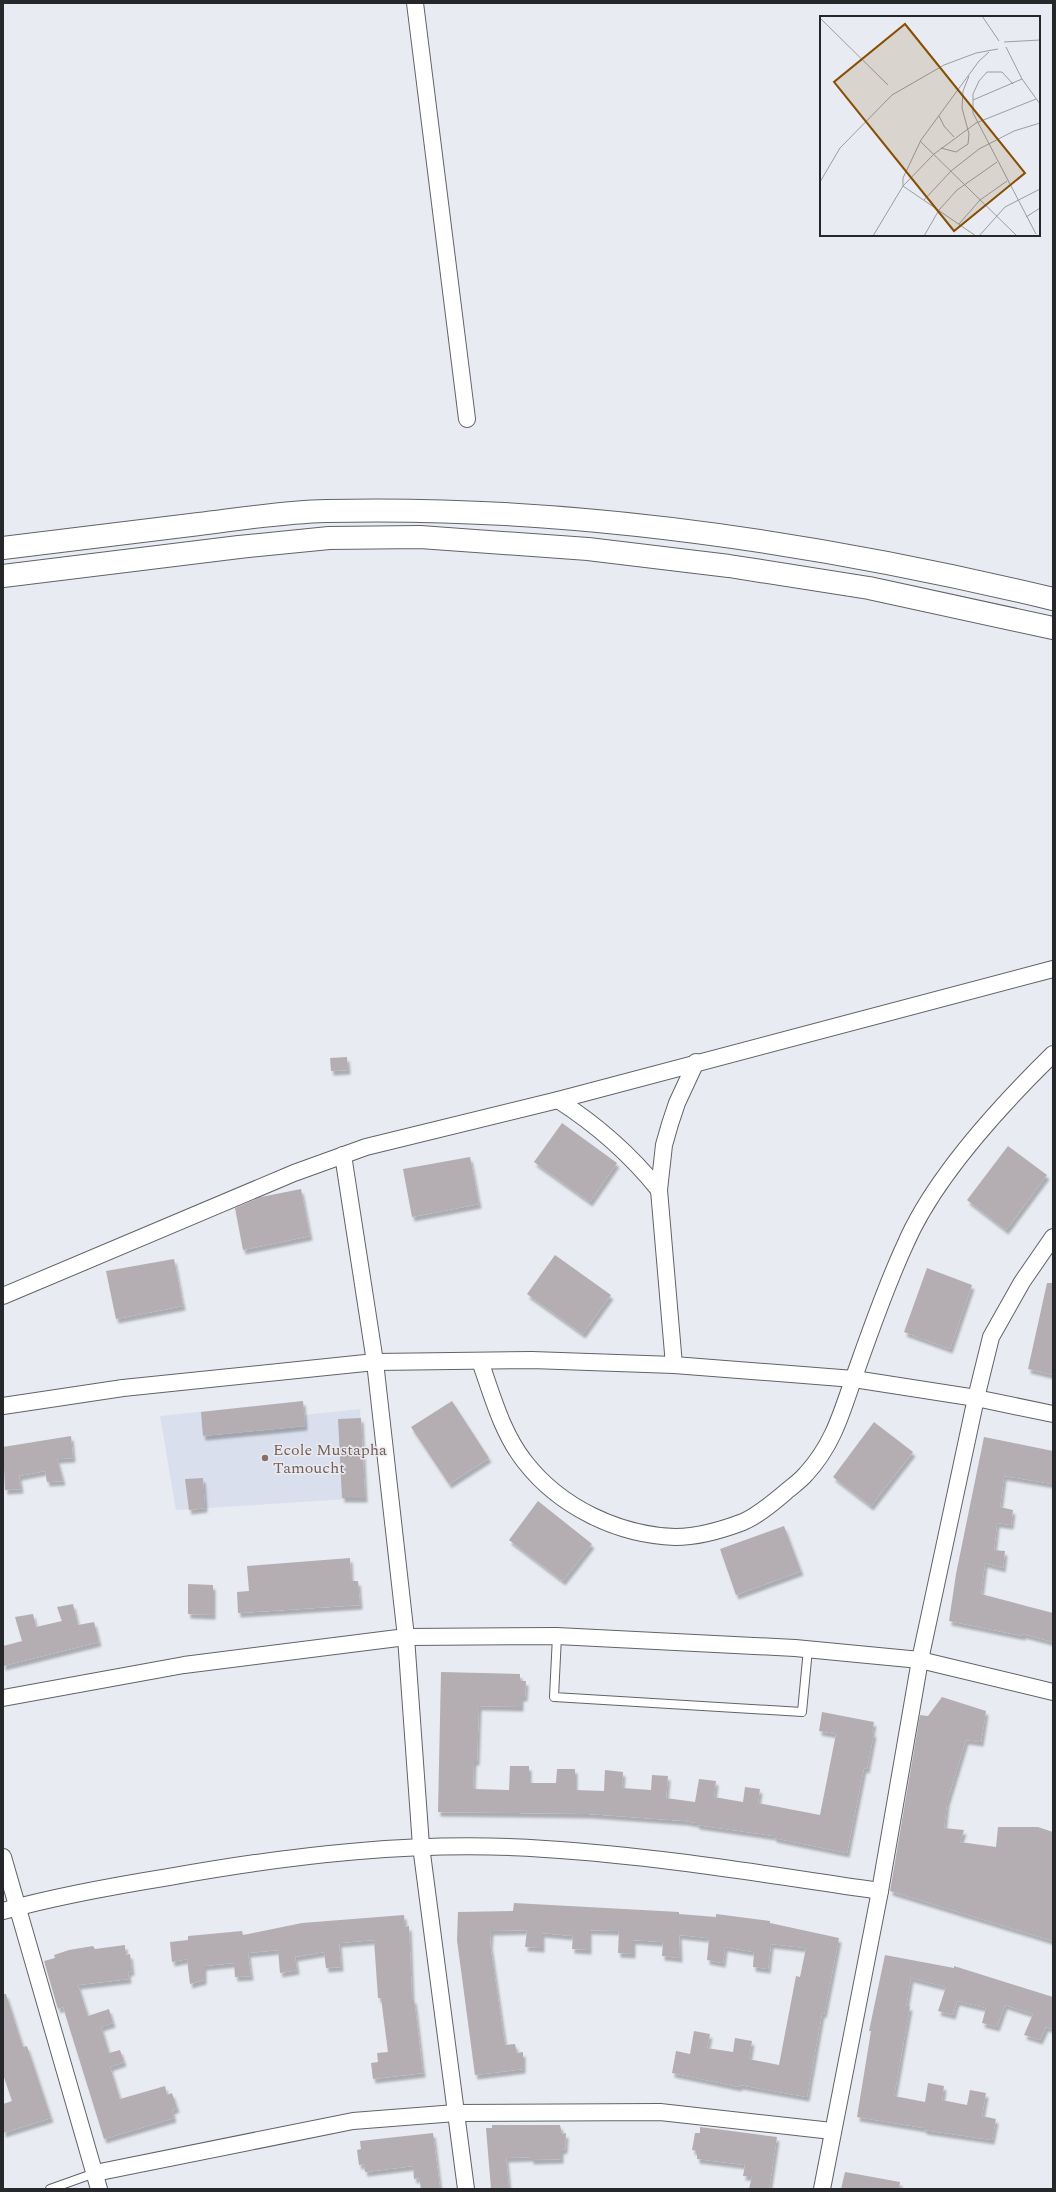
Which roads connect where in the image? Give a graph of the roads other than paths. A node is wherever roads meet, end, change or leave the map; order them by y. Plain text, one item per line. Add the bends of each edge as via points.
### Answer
1 (415, 3) edge
2 (467, 419) dead end
3 (3, 548) edge
4 (3, 576) edge
5 (1053, 599) edge
6 (1053, 628) edge
7 (1051, 972) edge
8 (1053, 1054) edge
9 (696, 1062) junction
10 (558, 1100) junction
11 (343, 1155) junction
12 (659, 1190) junction
13 (1053, 1237) edge
14 (3, 1296) edge
15 (480, 1361) junction
16 (375, 1362) junction
17 (674, 1365) junction
18 (854, 1379) junction
19 (976, 1398) junction
20 (3, 1406) edge
21 (1053, 1414) edge
22 (557, 1636) junction
23 (406, 1637) junction
24 (808, 1649) junction
25 (920, 1660) junction
26 (1053, 1692) edge
27 (3, 1698) edge
28 (421, 1846) junction
29 (3, 1857) edge
30 (880, 1891) junction
31 (11, 1909) edge
32 (456, 2113) junction
33 (832, 2131) junction
34 (95, 2173) junction
35 (50, 2189) edge
36 (99, 2189) edge
37 (466, 2189) edge
38 (822, 2189) edge

1 - 2 street
3 - 5 highway via 322,511 452,512 588,520 728,536 876,561
4 - 6 highway via 329,538 420,537 588,549 730,566 869,588
7 - 9 street
8 - 18 street via 992,1120 930,1198 905,1243
9 - 10 street
9 - 12 street via 682,1089 670,1124 663,1153
10 - 11 street via 404,1136
10 - 12 street via 613,1141
11 - 14 street via 294,1173
11 - 16 street
12 - 17 street
13 - 19 street via 1022,1282 991,1336
15 - 16 street
15 - 17 street via 532,1360
15 - 18 street via 506,1432 524,1462 549,1488 578,1509 610,1524 639,1533 676,1537 710,1532 744,1521 775,1501 805,1475 831,1439 841,1419
16 - 20 street via 123,1388
16 - 23 street
17 - 18 street
18 - 19 street
19 - 21 street
19 - 25 street
22 - 23 street
22 - 24 street
22 - 24 lane via 554,1697 802,1712
23 - 27 street via 184,1665
23 - 28 street
24 - 25 street
25 - 26 street
25 - 30 street
28 - 30 street via 543,1848 671,1860
28 - 31 street via 325,1854 213,1869 102,1888
28 - 32 street
29 - 31 street
30 - 33 street
31 - 34 street
32 - 33 street via 660,2112
32 - 34 street via 353,2121
32 - 37 street
33 - 38 street
34 - 35 lane
34 - 36 street

